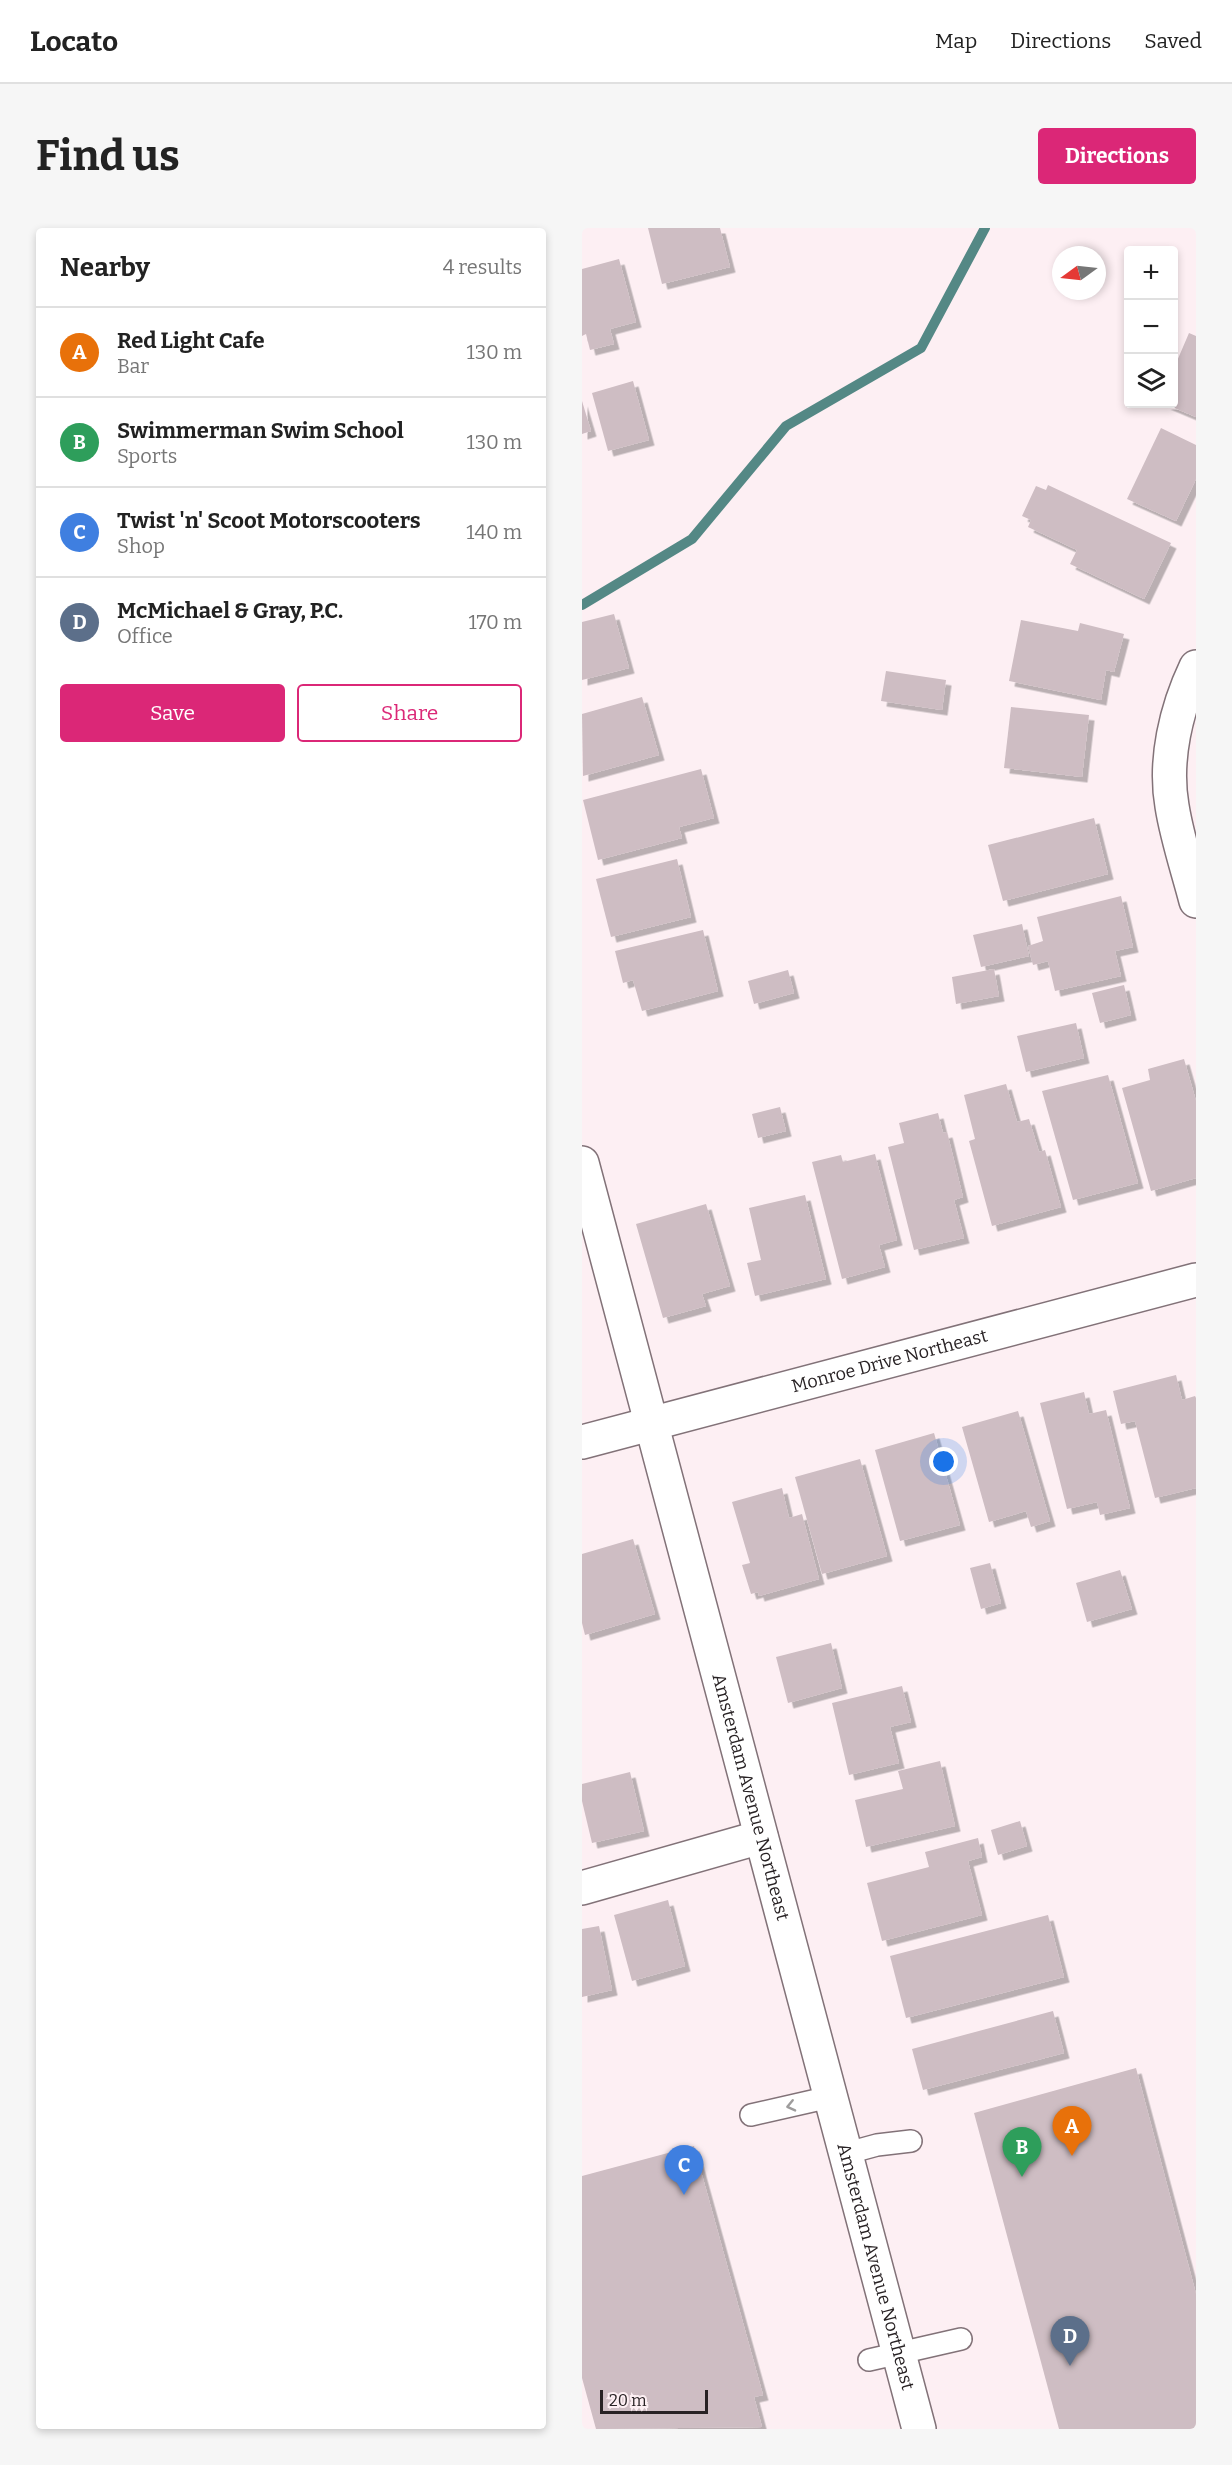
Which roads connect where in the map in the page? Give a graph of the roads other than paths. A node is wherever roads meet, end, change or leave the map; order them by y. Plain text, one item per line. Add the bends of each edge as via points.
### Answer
1 (1196, 667) edge
2 (1196, 901) edge
3 (582, 1163) edge
4 (1196, 1280) edge
5 (652, 1424) junction
6 (582, 1442) edge
7 (761, 1838) junction
8 (582, 1888) edge
9 (830, 2097) junction
10 (751, 2115) dead end
11 (911, 2141) dead end
12 (844, 2154) junction
13 (961, 2338) dead end
14 (884, 2357) junction
15 (918, 2429) edge

1 - 2 street via 1176,721 1170,759 1172,806
3 - 5 street, Amsterdam Avenue Northeast
4 - 5 street, Monroe Drive Northeast
5 - 6 street, Monroe Drive Northeast
5 - 7 street, Amsterdam Avenue Northeast
7 - 8 street
7 - 9 street, Amsterdam Avenue Northeast
9 -> 10 lane
9 - 12 street, Amsterdam Avenue Northeast
11 - 12 lane
12 - 14 street, Amsterdam Avenue Northeast
13 - 14 lane
14 - 15 street, Amsterdam Avenue Northeast

